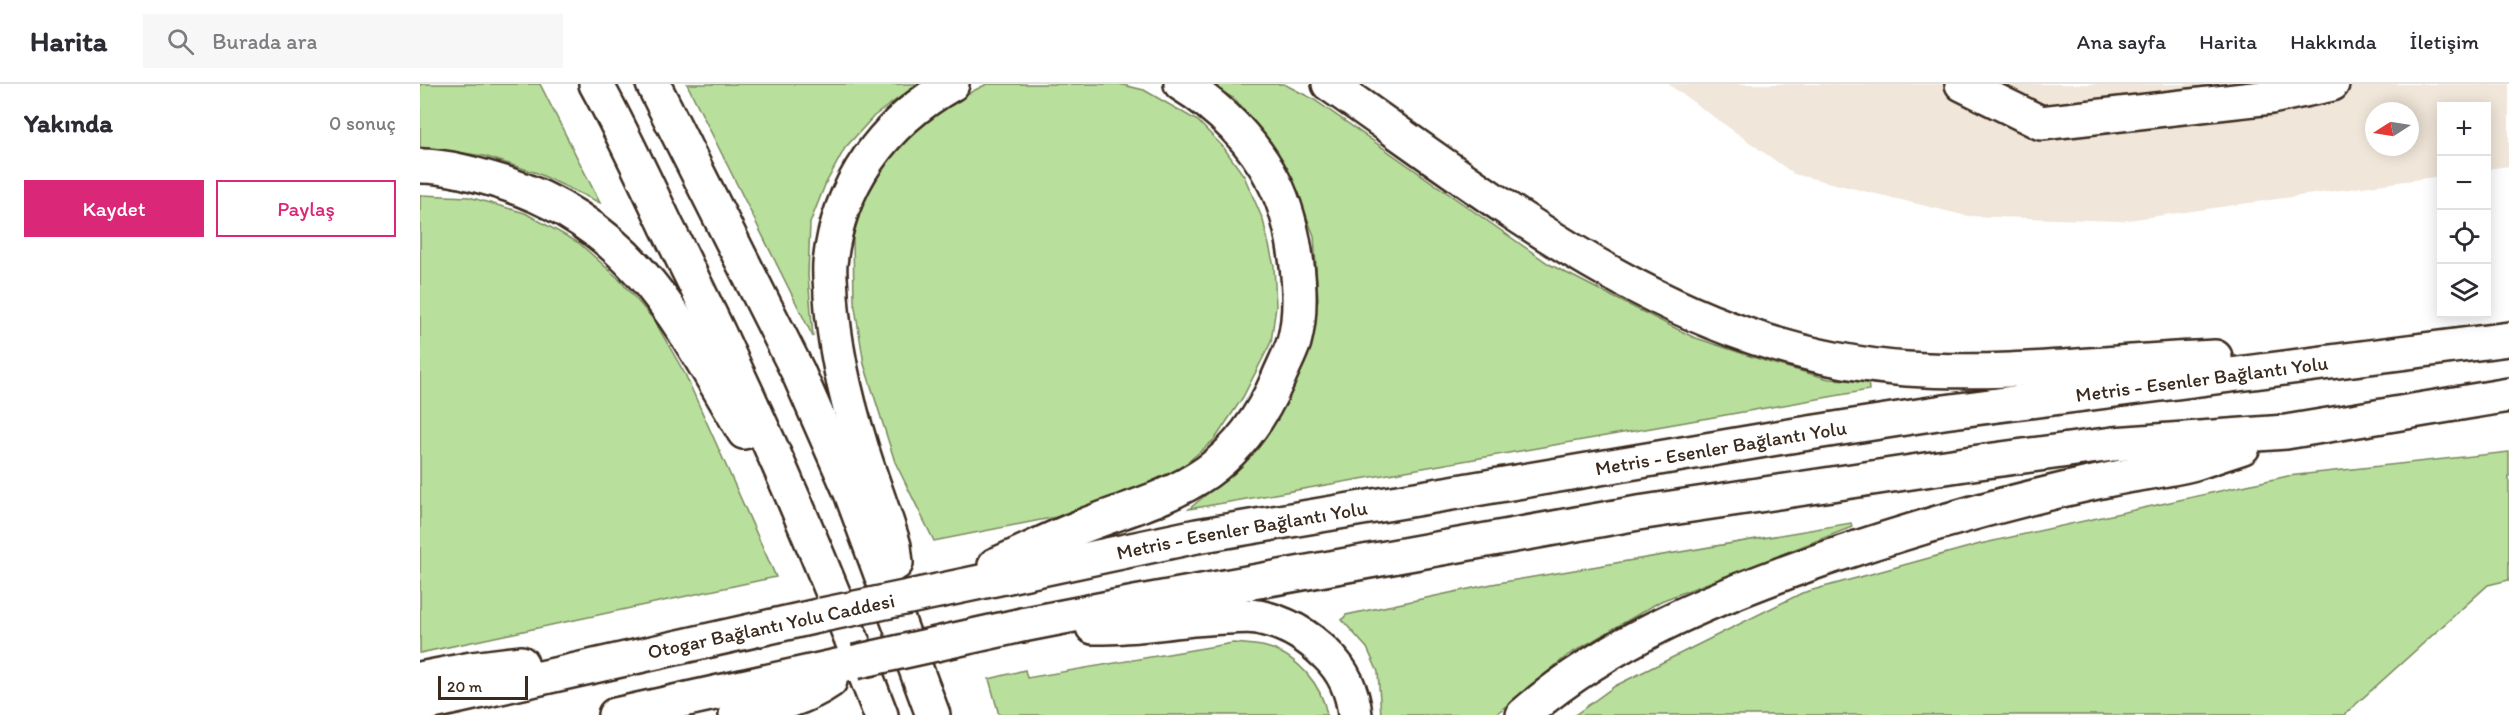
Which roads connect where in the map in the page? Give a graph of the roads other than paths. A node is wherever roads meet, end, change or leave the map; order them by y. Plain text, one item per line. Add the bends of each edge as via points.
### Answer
1 (596, 84) edge
2 (653, 84) edge
3 (952, 84) edge
4 (1181, 84) edge
5 (1329, 84) edge
6 (1962, 84) edge
7 (2326, 85) edge
8 (420, 166) edge
9 (2509, 339) edge
10 (2322, 362) junction
11 (2509, 395) edge
12 (2286, 432) junction
13 (794, 499) junction
14 (938, 591) junction
15 (895, 609) junction
16 (1022, 626) junction
17 (603, 662) junction
18 (855, 662) junction
19 (420, 679) edge
20 (420, 705) edge
21 (615, 715) edge
22 (736, 715) edge
23 (881, 715) edge
24 (933, 715) edge
25 (1355, 715) edge
26 (1523, 715) edge

1 - 13 main road via 712,316
2 - 15 main road via 798,372 851,493
3 - 15 main road via 925,99 893,127 871,154 854,181 837,222 830,266 833,326 844,383 894,546 899,583
4 - 14 main road via 1226,117 1256,154 1275,183 1289,226 1297,262 1299,303 1294,342 1274,388 1257,422 1234,448 1198,477 1164,497 1079,527
5 - 10 main road via 1589,262 1691,315 1787,348 1852,362 1958,372 2233,356
6 - 7 main road via 2041,123 2271,97
8 - 13 main road via 476,174 514,186 562,207 600,232 635,264 664,301 751,444
9 - 10 main road, Metris - Esenler Bağlantı Yolu
10 - 14 main road, Metris - Esenler Bağlantı Yolu via 1777,438 1197,536
11 - 12 main road
12 - 16 main road via 2113,444 1661,510
12 - 26 main road via 2194,463 2102,481 1882,539 1774,577 1647,632 1589,666
13 - 23 main road
14 - 17 main road, Otogar Bağlantı Yolu Caddesi, bridge
15 - 24 main road
16 - 18 main road, bridge
16 - 25 main road via 1139,626 1196,618 1257,616 1290,627 1333,660 1346,679
17 - 19 main road via 545,661
17 - 20 main road
18 - 21 main road
18 - 22 main road via 819,688

